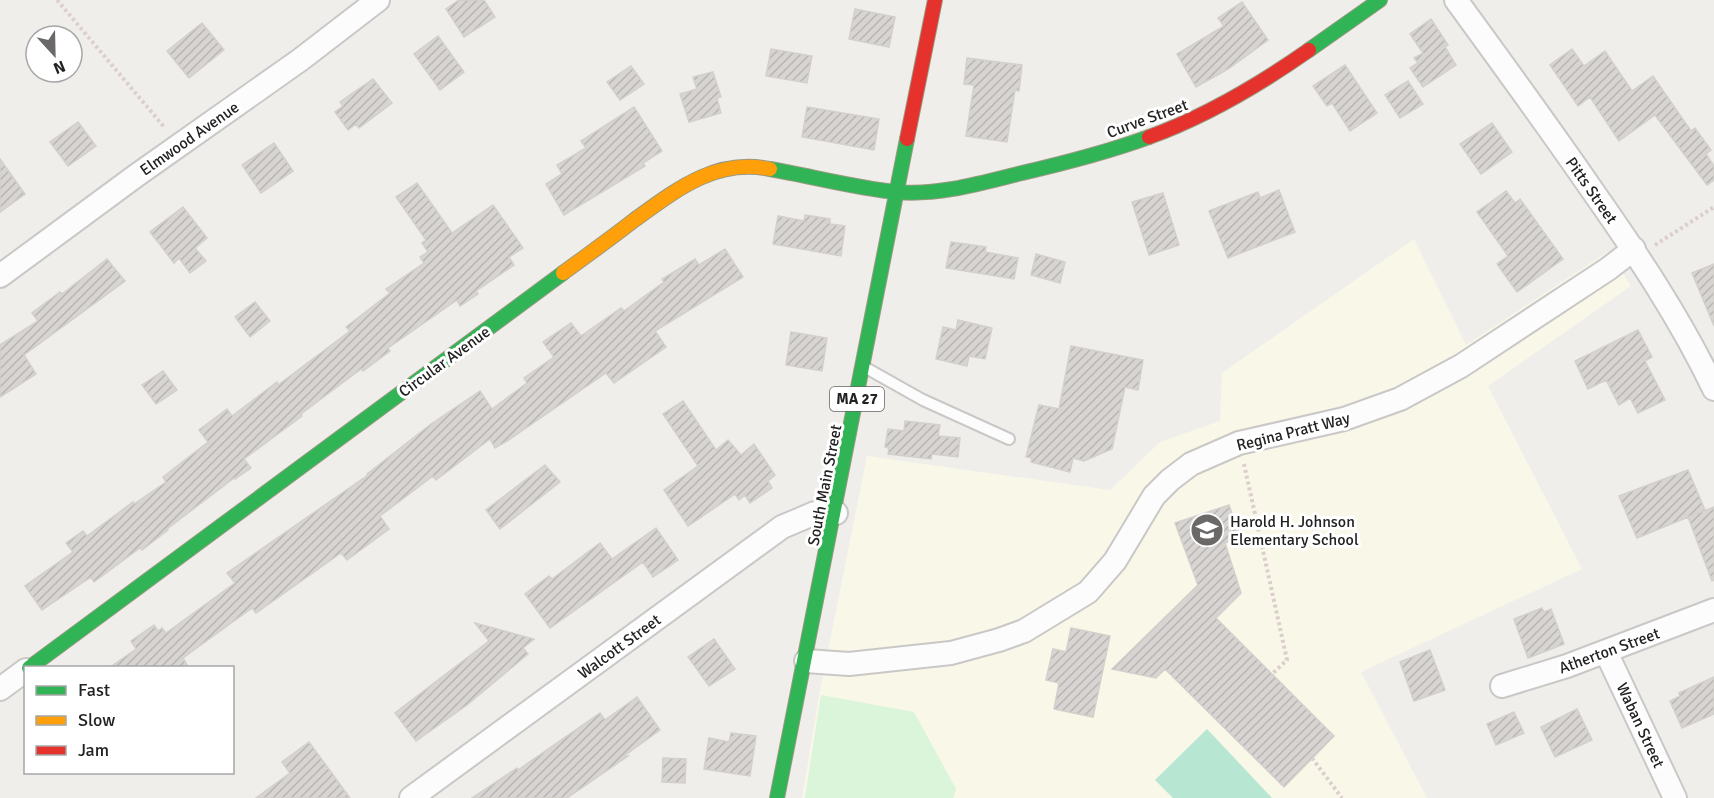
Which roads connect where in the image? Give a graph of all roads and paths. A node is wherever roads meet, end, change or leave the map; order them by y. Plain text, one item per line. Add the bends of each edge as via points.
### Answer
1 (57, 0) edge
2 (378, 0) edge
3 (935, 0) edge
4 (1380, 0) edge
5 (1456, 0) edge
6 (178, 146) junction
7 (896, 192) junction
8 (1714, 207) edge
9 (1643, 248) junction
10 (0, 276) edge
11 (863, 367) junction
12 (1714, 389) edge
13 (1009, 439) dead end
14 (1239, 443) junction
15 (836, 513) junction
16 (1714, 610) edge
17 (1606, 652) junction
18 (806, 661) junction
19 (31, 666) edge
20 (24, 671) edge
21 (1272, 674) dead end
22 (1502, 686) dead end
23 (0, 689) edge
24 (1312, 758) dead end
25 (411, 798) edge
26 (777, 798) edge
27 (1342, 798) edge
28 (1675, 798) edge

1 - 6 path
2 - 6 street, Elmwood Avenue
3 - 7 street, South Main Street / MA 27
4 - 7 street, Curve Street via 1253,86 1208,112 1158,133 1081,158 961,188
5 - 9 street, Pitts Street
6 - 10 street, Elmwood Avenue
7 - 11 street, South Main Street / MA 27
7 - 19 street, Circular Avenue via 750,165 719,170 694,180
8 - 9 path
9 - 12 street, Pitts Street
9 - 14 street, Regina Pratt Way via 1461,366 1400,399 1344,419
11 - 13 lane via 923,400
11 - 15 street, South Main Street / MA 27
14 - 18 street, Regina Pratt Way via 1191,464 1170,480 1154,496 1102,578 1078,599 1024,631 951,653 849,664
14 - 21 path via 1287,660
15 - 18 street, South Main Street / MA 27
15 - 25 street, Walcott Street via 815,513 782,527
16 - 17 street, Atherton Street
17 - 22 street, Atherton Street
17 - 28 street, Waban Street
18 - 26 street, South Main Street / MA 27
20 - 23 street, Circular Avenue
24 - 27 path

